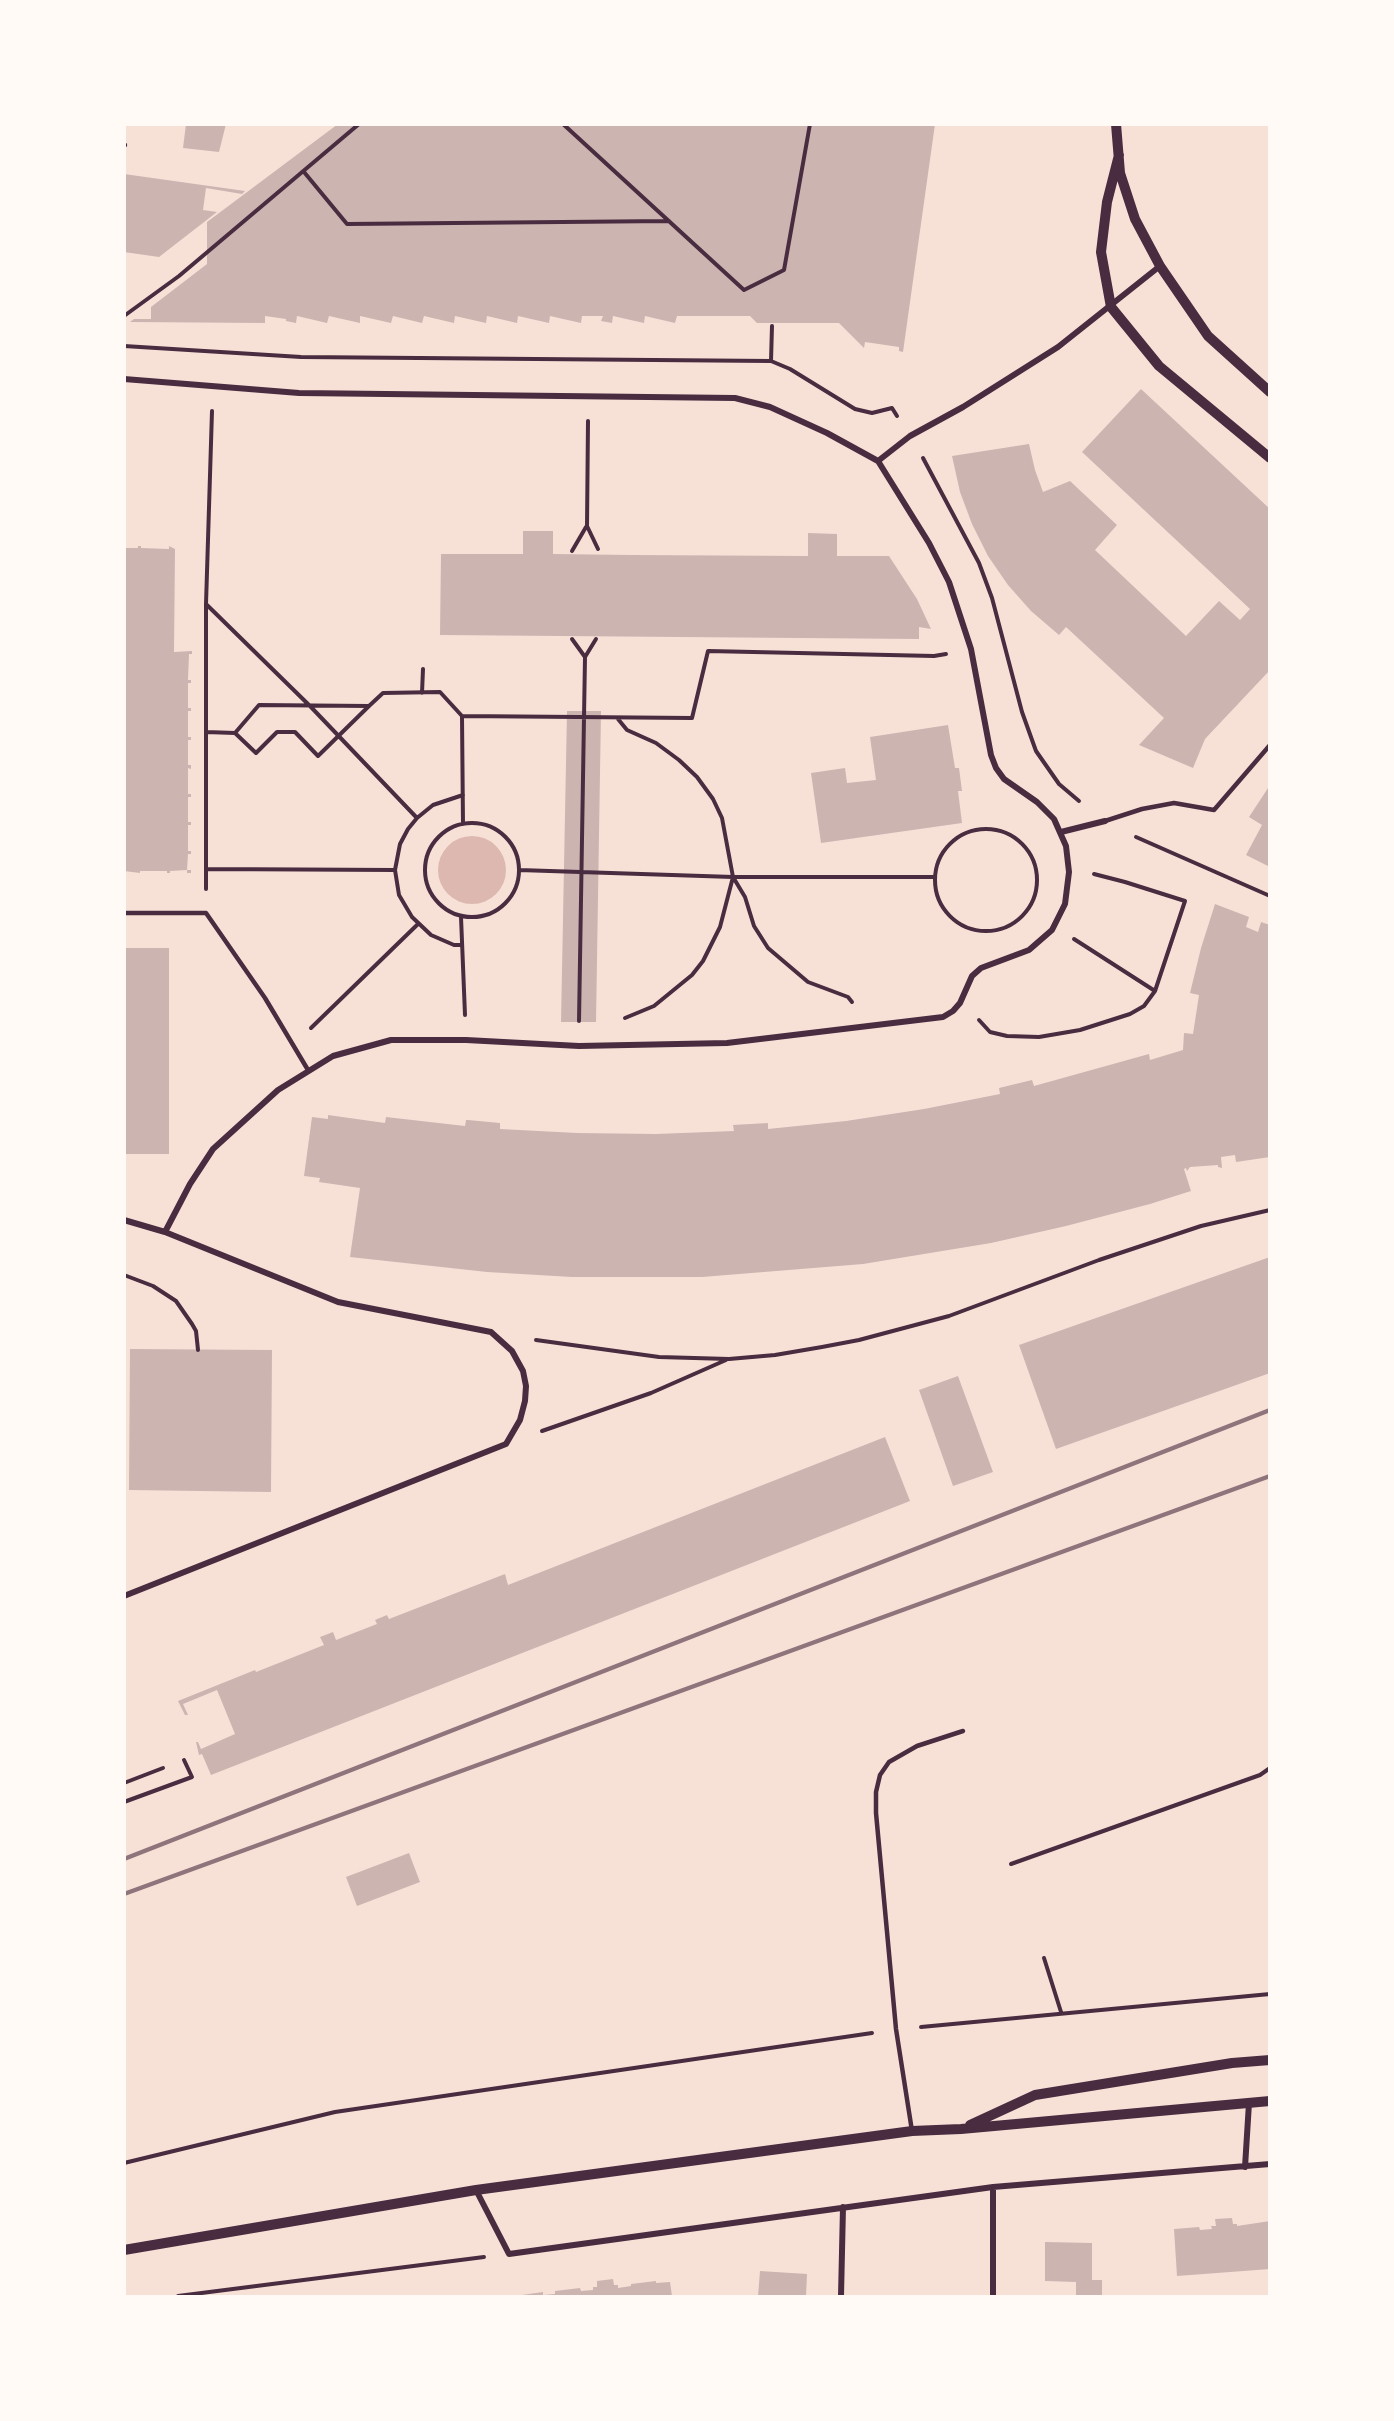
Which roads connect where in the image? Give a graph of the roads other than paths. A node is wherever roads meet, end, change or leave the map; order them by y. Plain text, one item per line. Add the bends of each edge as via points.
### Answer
1 (1116, 124) edge
2 (1119, 155) junction
3 (1160, 266) junction
4 (1111, 307) junction
5 (124, 379) edge
6 (1269, 392) edge
7 (1269, 458) edge
8 (878, 461) junction
9 (1269, 745) edge
10 (1105, 821) joint
11 (1061, 832) junction
12 (124, 913) edge
13 (308, 1070) junction
14 (124, 1220) edge
15 (165, 1232) junction
16 (124, 1596) edge
17 (963, 1731) dead end
18 (1269, 2060) edge
19 (1269, 2101) edge
20 (1249, 2103) junction
21 (962, 2129) junction
22 (912, 2131) junction
23 (1269, 2164) edge
24 (1245, 2167) junction
25 (993, 2187) junction
26 (476, 2190) junction
27 (843, 2207) junction
28 (125, 2250) edge
29 (842, 2296) edge
30 (993, 2296) edge

1 - 2 street
2 - 3 street via 1120,173 1136,219
2 - 4 street via 1107,202 1101,252
3 - 4 street
3 - 6 street via 1208,336
4 - 7 street via 1159,366
4 - 8 street via 1058,347 910,436
5 - 8 street via 299,393 735,398 770,406
8 - 11 street via 949,582 971,649 996,768 1004,779 1047,810
9 - 10 lane via 1214,810 1174,803
10 - 11 street
11 - 13 street via 1069,872 1065,904 1054,926 1029,950 981,968 972,976 960,1003 943,1017 727,1043 579,1046 391,1040 333,1056
12 - 13 lane via 206,912
13 - 15 street via 278,1090 213,1149
14 - 15 street
15 - 16 street via 338,1302 491,1332 512,1351 523,1371 525,1401 520,1420 506,1444
17 - 22 lane via 905,1751 889,1762 878,1783 876,1813 896,2029
18 - 21 street via 1035,2095
19 - 20 street
20 - 21 street
20 - 24 street
21 - 22 street
22 - 26 street
23 - 24 street
24 - 25 street
25 - 27 street
25 - 30 street
26 - 27 street via 509,2254
26 - 28 street
27 - 29 street

